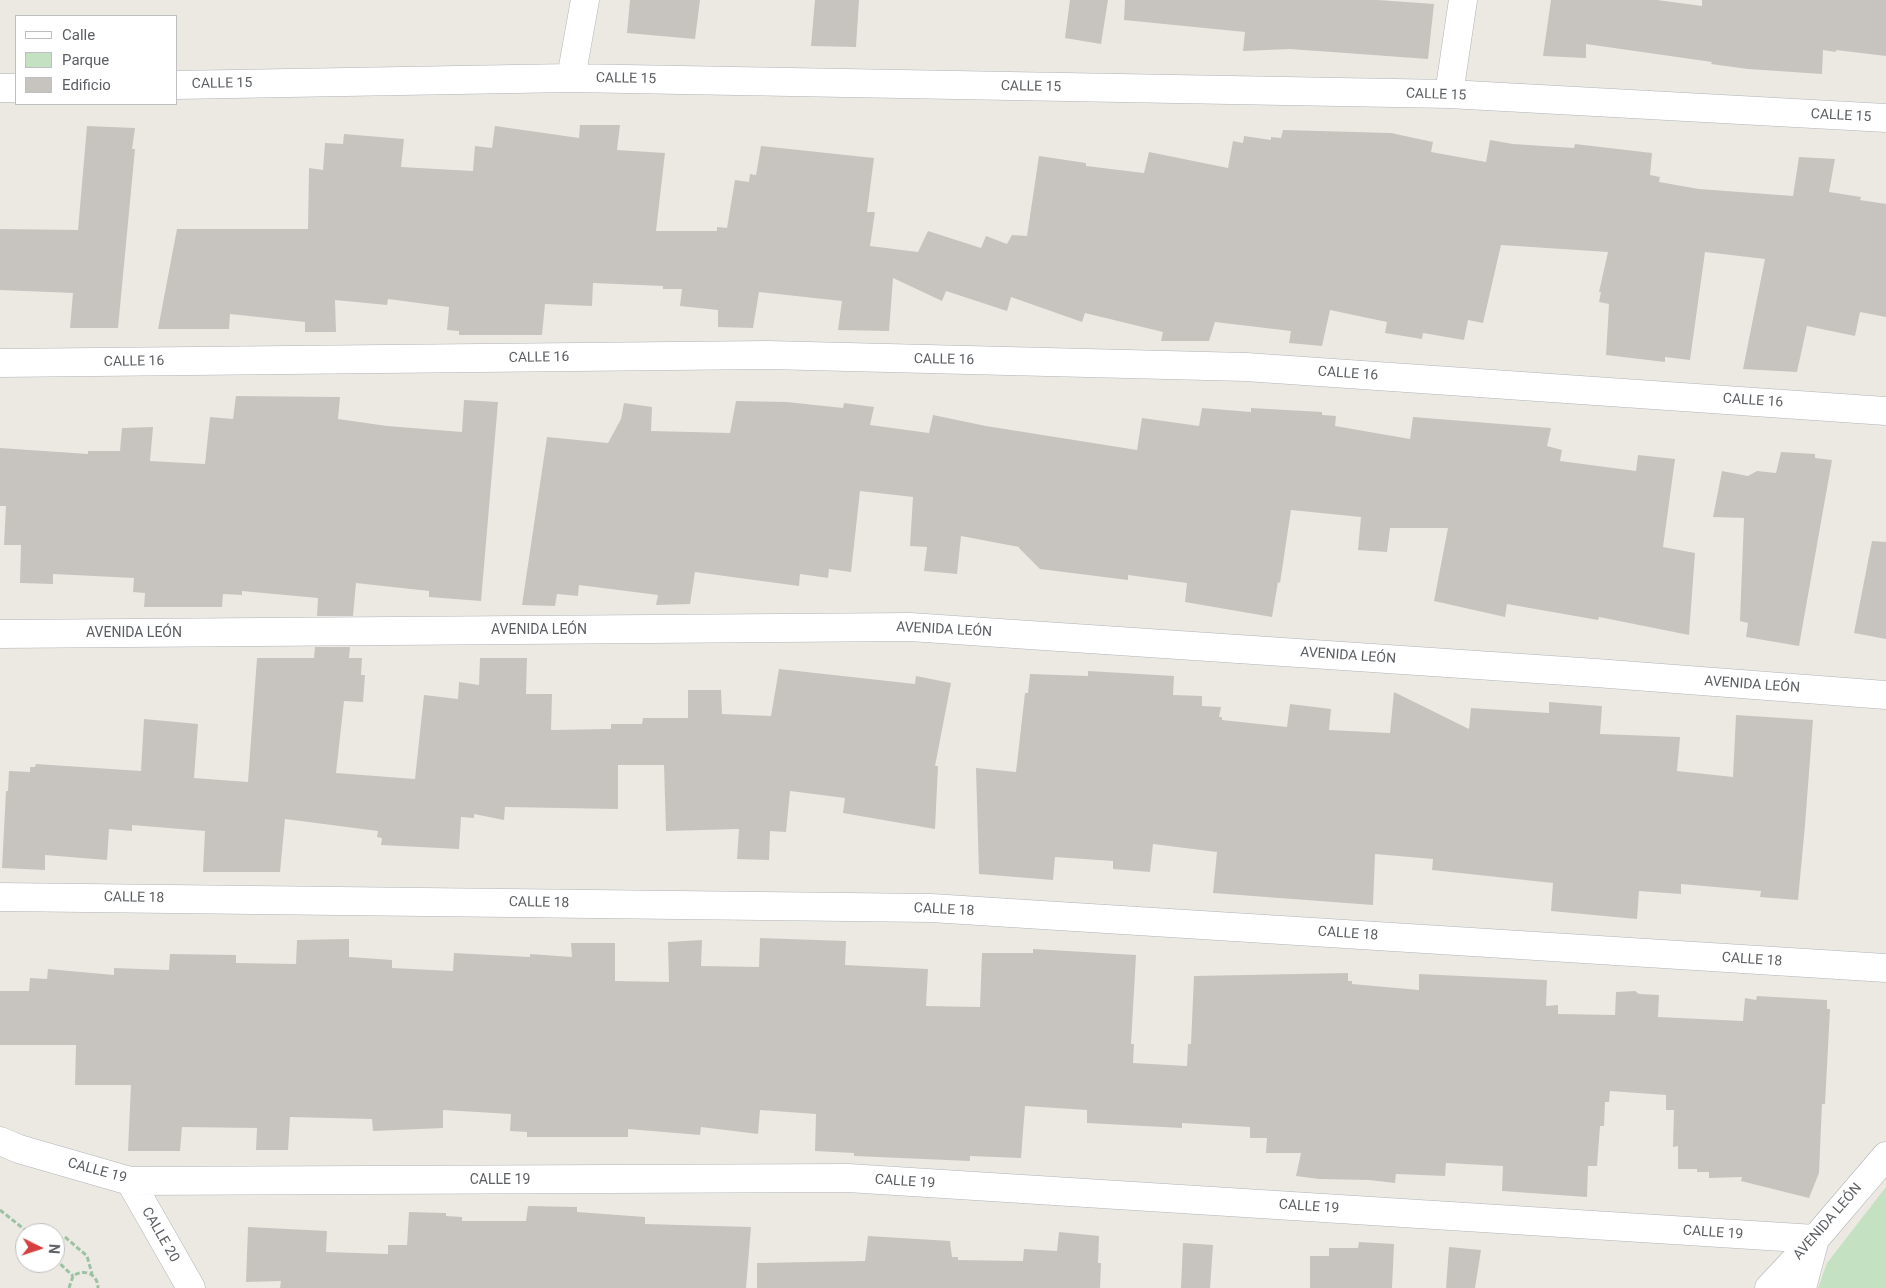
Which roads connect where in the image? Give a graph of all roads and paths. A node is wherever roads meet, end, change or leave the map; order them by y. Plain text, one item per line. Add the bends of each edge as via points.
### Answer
1 (584, 0) edge
2 (1463, 0) edge
3 (571, 78) junction
4 (178, 85) edge
5 (0, 88) edge
6 (15, 88) edge
7 (1449, 94) junction
8 (1886, 118) edge
9 (0, 363) edge
10 (1886, 411) edge
11 (0, 634) edge
12 (1886, 695) edge
13 (0, 897) edge
14 (1886, 968) edge
15 (0, 1141) edge
16 (1886, 1156) edge
17 (130, 1181) junction
18 (0, 1210) edge
19 (16, 1223) edge
20 (65, 1237) dead end
21 (1815, 1239) junction
22 (65, 1268) edge
23 (92, 1274) junction
24 (73, 1276) junction
25 (69, 1288) edge
26 (98, 1288) edge
27 (191, 1288) edge
28 (1769, 1288) edge
29 (1802, 1288) edge

1 - 3 street
2 - 7 street
3 - 4 street, CALLE 15
3 - 7 street, CALLE 15
5 - 6 street
7 - 8 street, CALLE 15
9 - 10 street, CALLE 16 via 768,355 1236,367
11 - 12 street, AVENIDA LEÓN via 910,627
13 - 14 street, CALLE 18 via 931,908
15 - 17 street, CALLE 19 via 19,1150
16 - 21 street, AVENIDA LEÓN
17 - 21 street, CALLE 19 via 848,1178
17 - 27 street, CALLE 20
18 - 19 path
20 - 23 path via 87,1256
21 - 28 street, AVENIDA LEÓN
21 - 29 street
22 - 24 path
23 - 24 path via 82,1272
23 - 26 path
24 - 25 path

